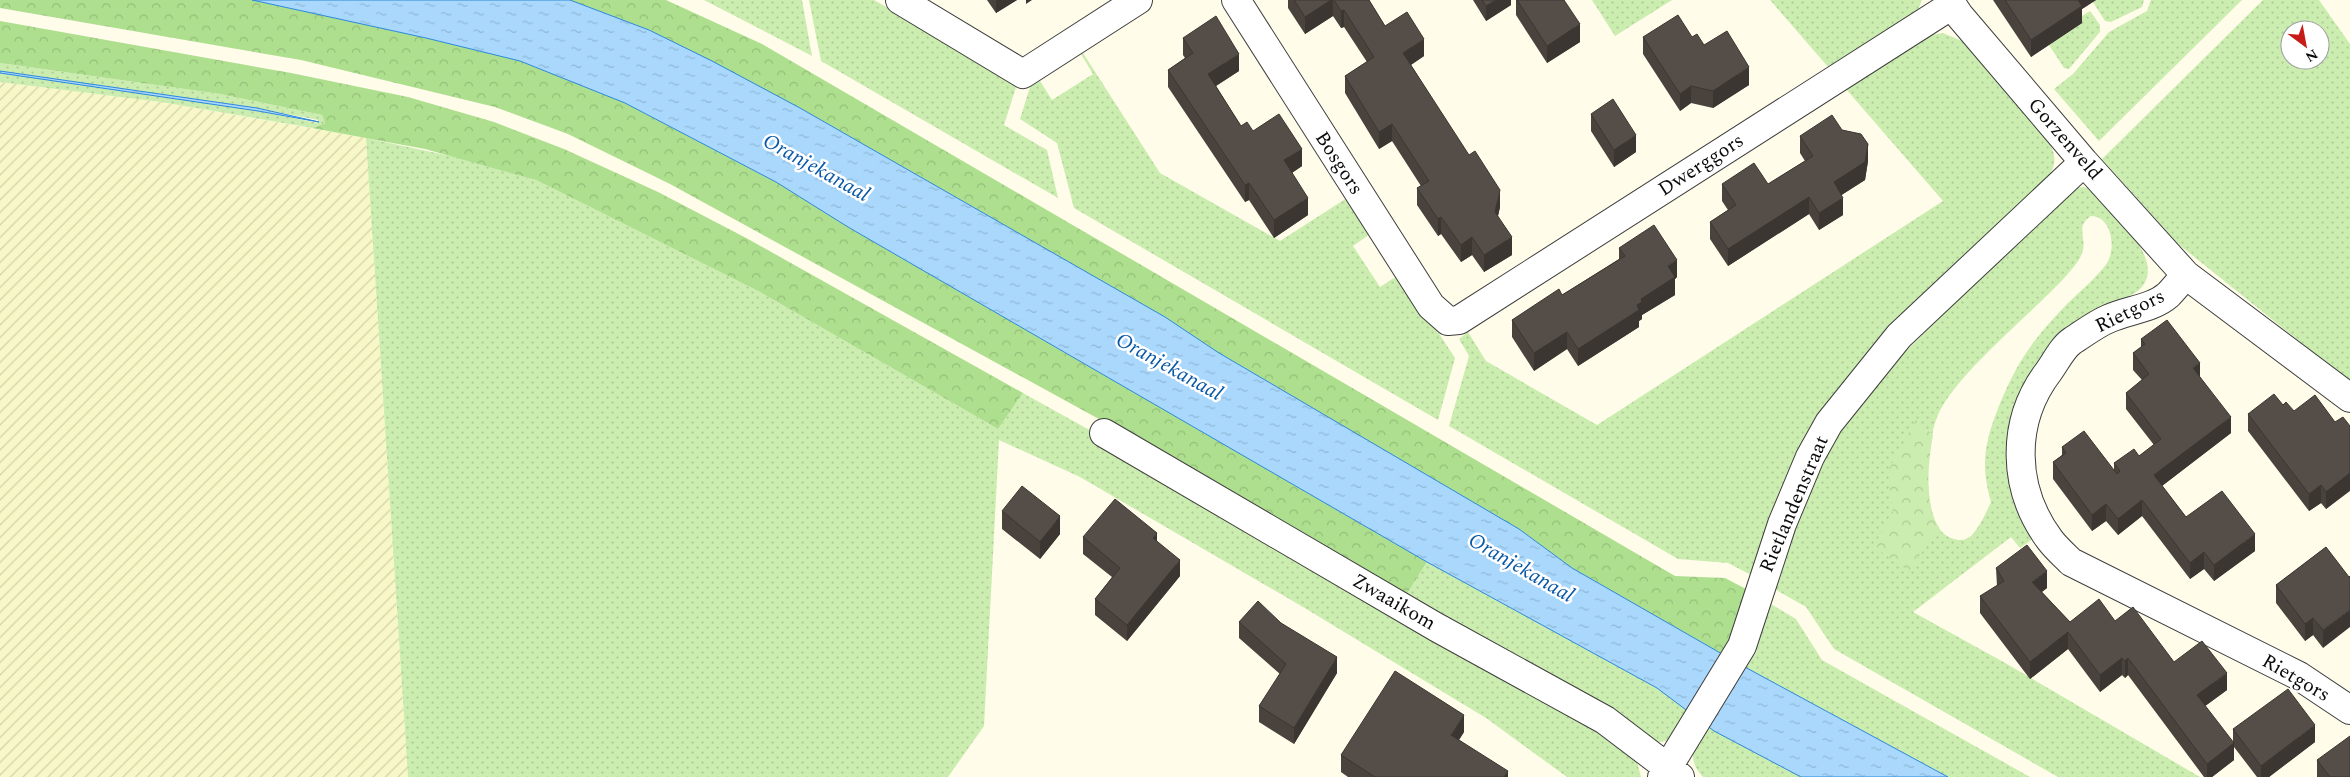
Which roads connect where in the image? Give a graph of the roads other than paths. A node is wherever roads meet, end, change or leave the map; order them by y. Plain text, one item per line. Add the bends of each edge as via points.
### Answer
1 (900, 0) edge
2 (1138, 0) edge
3 (1236, 0) edge
4 (1951, 2) edge
5 (2084, 162) junction
6 (2186, 275) junction
7 (1448, 321) joint
8 (2350, 398) edge
9 (1104, 433) dead end
10 (2350, 710) edge
11 (1670, 774) edge

1 - 2 street via 1024,74
3 - 7 street, Bosgors via 1431,306
4 - 5 street, Gorzenveld
4 - 7 street, Dwerggors via 1459,320
5 - 6 street, Gorzenveld
5 - 11 street, Rietlandenstraat via 1898,336 1828,424 1810,457 1782,524 1742,646 1689,732
6 - 8 street, Rietgors
6 - 10 street, Rietgors via 2167,296 2108,319 2070,343 2040,383 2024,419 2020,448 2020,470 2026,494 2051,542 2072,562 2299,676
9 - 11 street, Zwaaikom via 1436,627 1605,720

